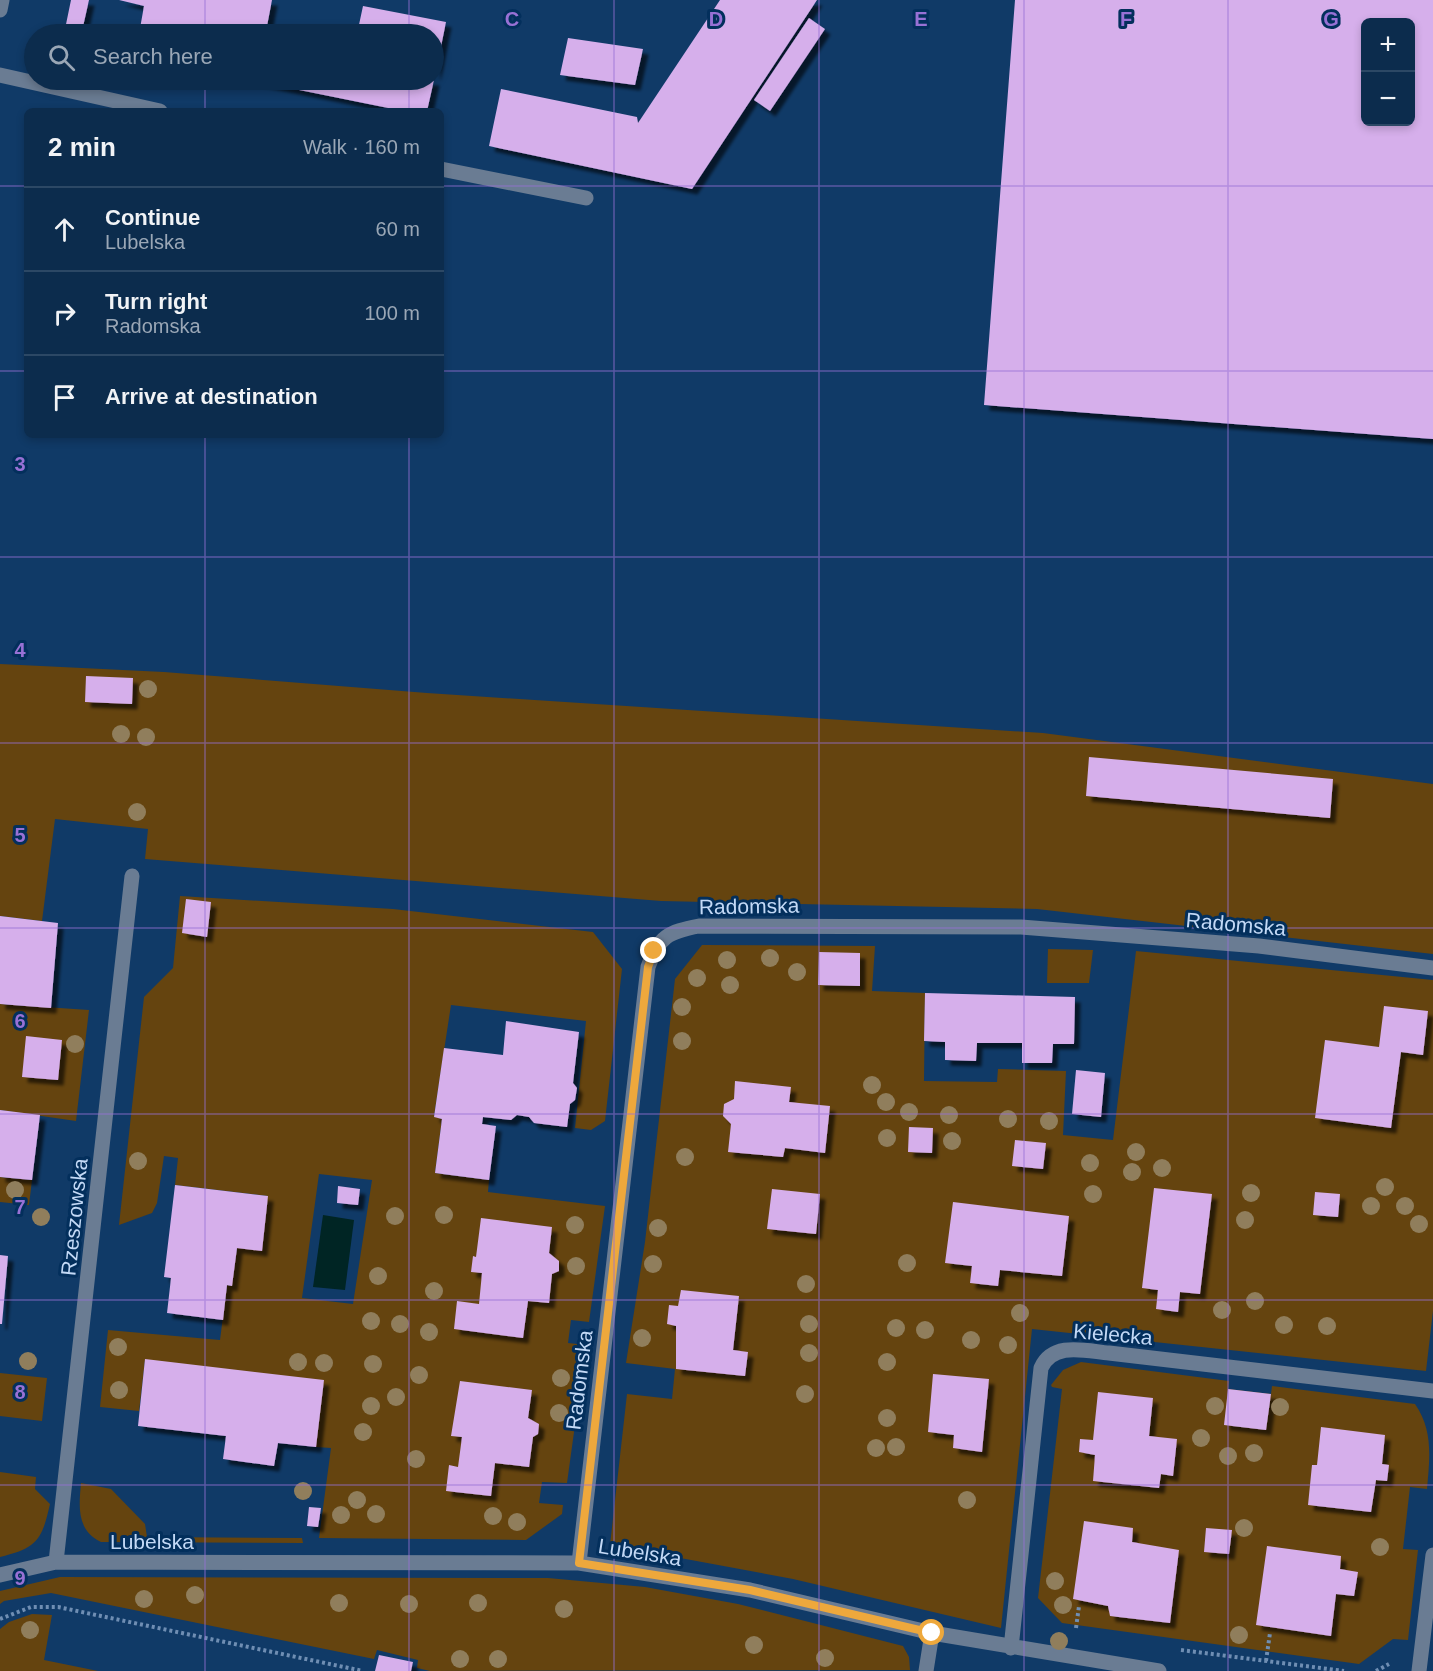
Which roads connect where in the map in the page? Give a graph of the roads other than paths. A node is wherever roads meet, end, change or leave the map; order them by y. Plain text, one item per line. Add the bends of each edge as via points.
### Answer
1 (2, 0) edge
2 (0, 10) edge
3 (0, 75) edge
4 (24, 80) edge
5 (67, 90) edge
6 (147, 108) edge
7 (444, 170) edge
8 (586, 198) dead end
9 (132, 876) dead end
10 (1433, 968) edge
11 (1433, 1391) edge
12 (1433, 1555) edge
13 (56, 1562) junction
14 (579, 1563) junction
15 (0, 1575) edge
16 (932, 1633) junction
17 (1011, 1648) junction
18 (926, 1671) edge
19 (1159, 1671) edge
20 (1419, 1671) edge

1 - 2 street
3 - 4 street
5 - 6 street
7 - 8 street
9 - 13 street, Rzeszowska
10 - 14 street, Radomska via 1259,946 1021,927 699,926 662,938 648,967
11 - 17 street, Kielecka via 1098,1352 1067,1350 1051,1354 1041,1368
12 - 20 street
13 - 14 street, Lubelska
13 - 15 street, Lubelska
14 - 16 street, Lubelska via 750,1590
16 - 17 street, Lubelska
16 - 18 street
17 - 19 street, Lubelska

